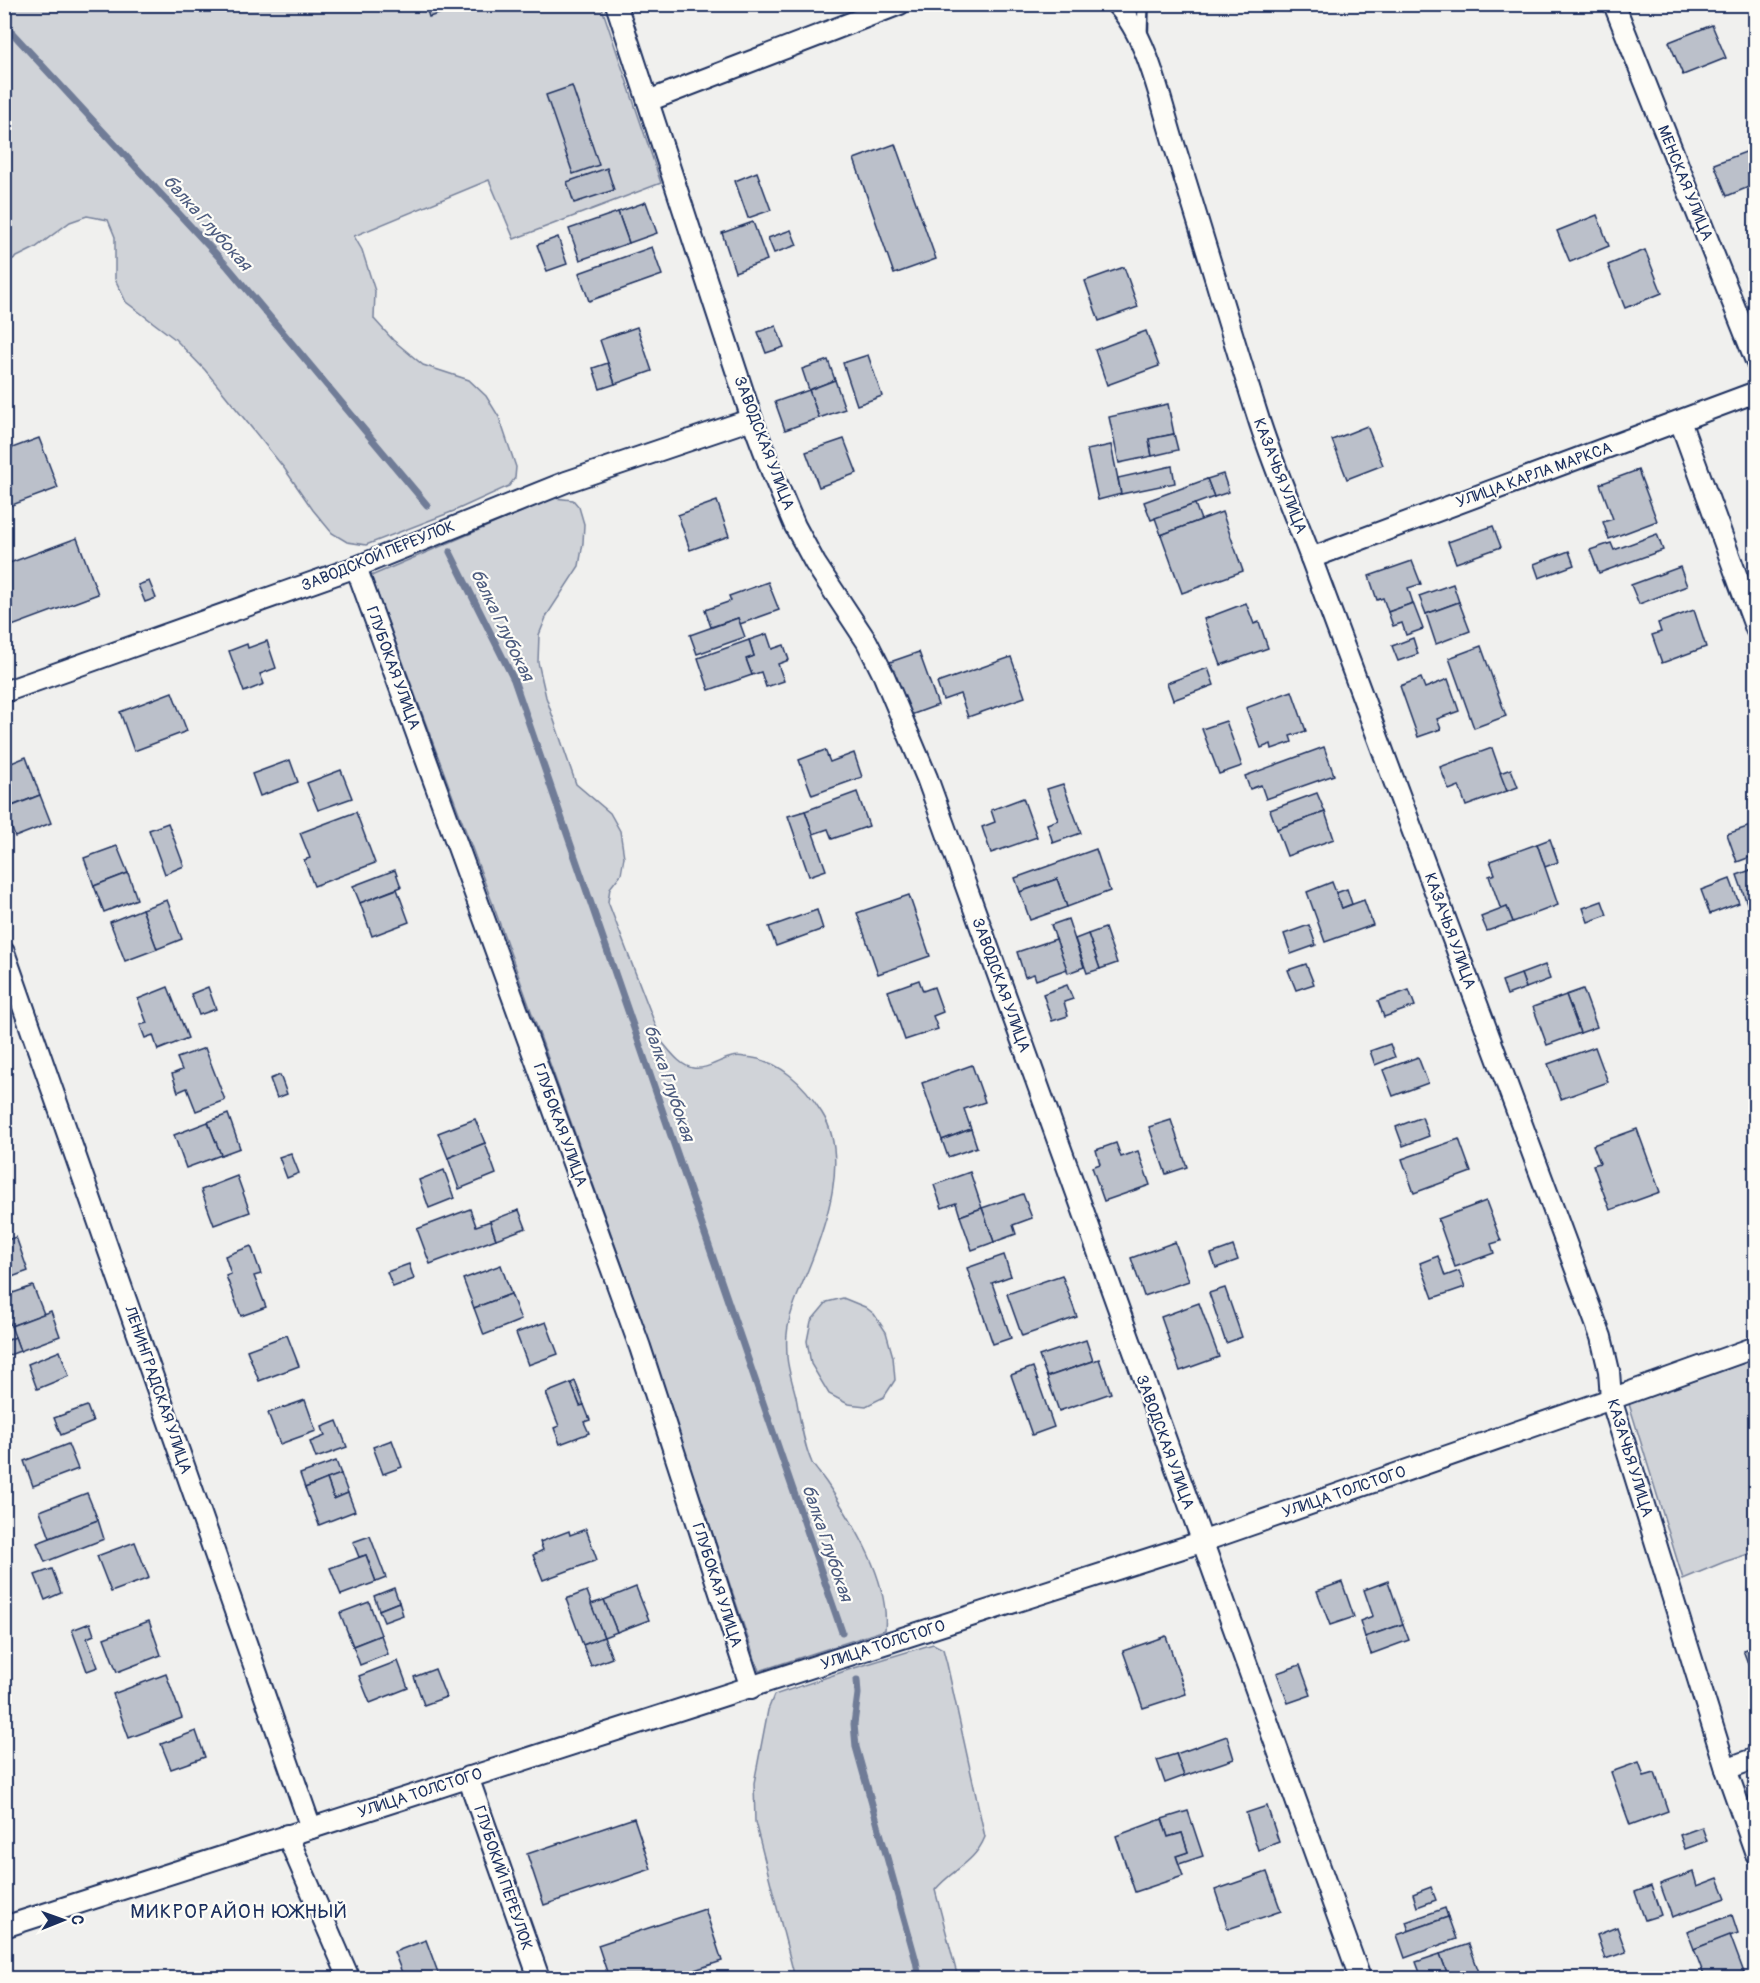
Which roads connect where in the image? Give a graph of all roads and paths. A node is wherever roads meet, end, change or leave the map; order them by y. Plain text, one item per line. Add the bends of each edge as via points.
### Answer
1 (616, 4) edge
2 (900, 4) edge
3 (1143, 4) edge
4 (1614, 4) edge
5 (1121, 9) edge
6 (1142, 43) junction
7 (648, 101) junction
8 (1755, 360) edge
9 (1755, 392) edge
10 (752, 419) junction
11 (1680, 421) junction
12 (1311, 558) junction
13 (356, 567) junction
14 (1755, 629) edge
15 (4, 692) edge
16 (4, 952) edge
17 (1755, 1347) edge
18 (1611, 1399) junction
19 (1201, 1542) junction
20 (751, 1688) junction
21 (1755, 1758) edge
22 (1726, 1768) junction
23 (468, 1777) junction
24 (311, 1828) junction
25 (287, 1835) junction
26 (1755, 1854) edge
27 (4, 1927) edge
28 (349, 1978) edge
29 (539, 1978) edge
30 (1360, 1978) edge

1 - 7 street, ЗАВОДСКАЯ УЛИЦА
2 - 7 street
3 - 6 lane
4 - 8 street, МЕНСКАЯ УЛИЦА
5 - 6 street, КАЗАЧЬЯ УЛИЦА
6 - 12 street, КАЗАЧЬЯ УЛИЦА via 1257,415
7 - 10 street, ЗАВОДСКАЯ УЛИЦА
9 - 11 street, УЛИЦА КАРЛА МАРКСА
10 - 13 street, ЗАВОДСКОЙ ПЕРЕУЛОК via 566,482
10 - 19 street, ЗАВОДСКАЯ УЛИЦА via 795,526 867,642 927,778
11 - 12 street, УЛИЦА КАРЛА МАРКСА
11 - 14 street
12 - 18 street, КАЗАЧЬЯ УЛИЦА via 1601,1336
13 - 15 street, ЗАВОДСКОЙ ПЕРЕУЛОК
13 - 20 street, ГЛУБОКАЯ УЛИЦА via 640,1347
16 - 24 street, ЛЕНИНГРАДСКАЯ УЛИЦА
17 - 18 street, УЛИЦА ТОЛСТОГО
18 - 19 street, УЛИЦА ТОЛСТОГО
18 - 22 street, КАЗАЧЬЯ УЛИЦА
19 - 20 street, УЛИЦА ТОЛСТОГО
19 - 30 street, ЗАВОДСКАЯ УЛИЦА
20 - 23 street, УЛИЦА ТОЛСТОГО
21 - 22 street
22 - 26 street, КАЗАЧЬЯ УЛИЦА
23 - 24 street, УЛИЦА ТОЛСТОГО
23 - 29 street, ГЛУБОКИЙ ПЕРЕУЛОК
24 - 25 street, УЛИЦА ТОЛСТОГО
25 - 27 street, УЛИЦА ТОЛСТОГО
25 - 28 street

